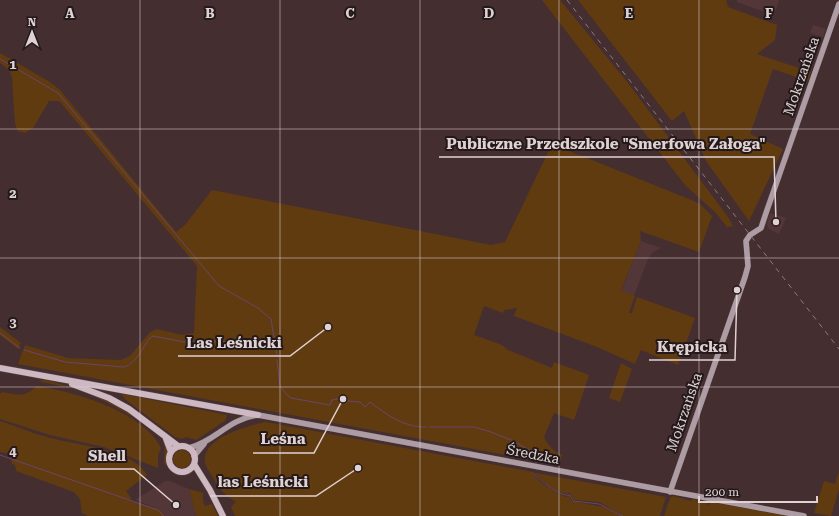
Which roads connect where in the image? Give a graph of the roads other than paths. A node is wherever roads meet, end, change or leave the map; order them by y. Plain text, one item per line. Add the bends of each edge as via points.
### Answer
1 (839, 4) edge
2 (0, 368) edge
3 (59, 379) junction
4 (258, 415) junction
5 (165, 436) junction
6 (206, 440) junction
7 (178, 446) junction
8 (189, 448) junction
9 (171, 452) junction
10 (194, 456) junction
11 (194, 464) junction
12 (187, 470) junction
13 (201, 479) junction
14 (670, 492) junction
15 (223, 516) edge
16 (804, 516) edge

1 - 14 main road, Mokrzańska via 763,223 746,242 748,266 745,277
2 - 3 main road
3 - 4 main road
3 - 5 main road via 90,390 122,406
4 - 6 main road via 237,420
4 - 14 main road, Średzka
5 - 7 main road
5 - 9 main road
6 - 8 main road
6 - 10 main road
7 - 8 main road
7 - 9 main road
8 - 10 main road
9 - 12 main road via 171,466 178,471
10 - 11 main road
11 - 12 main road
11 - 13 main road
12 - 13 main road
13 - 15 main road via 210,490
14 - 16 main road, Średzka

